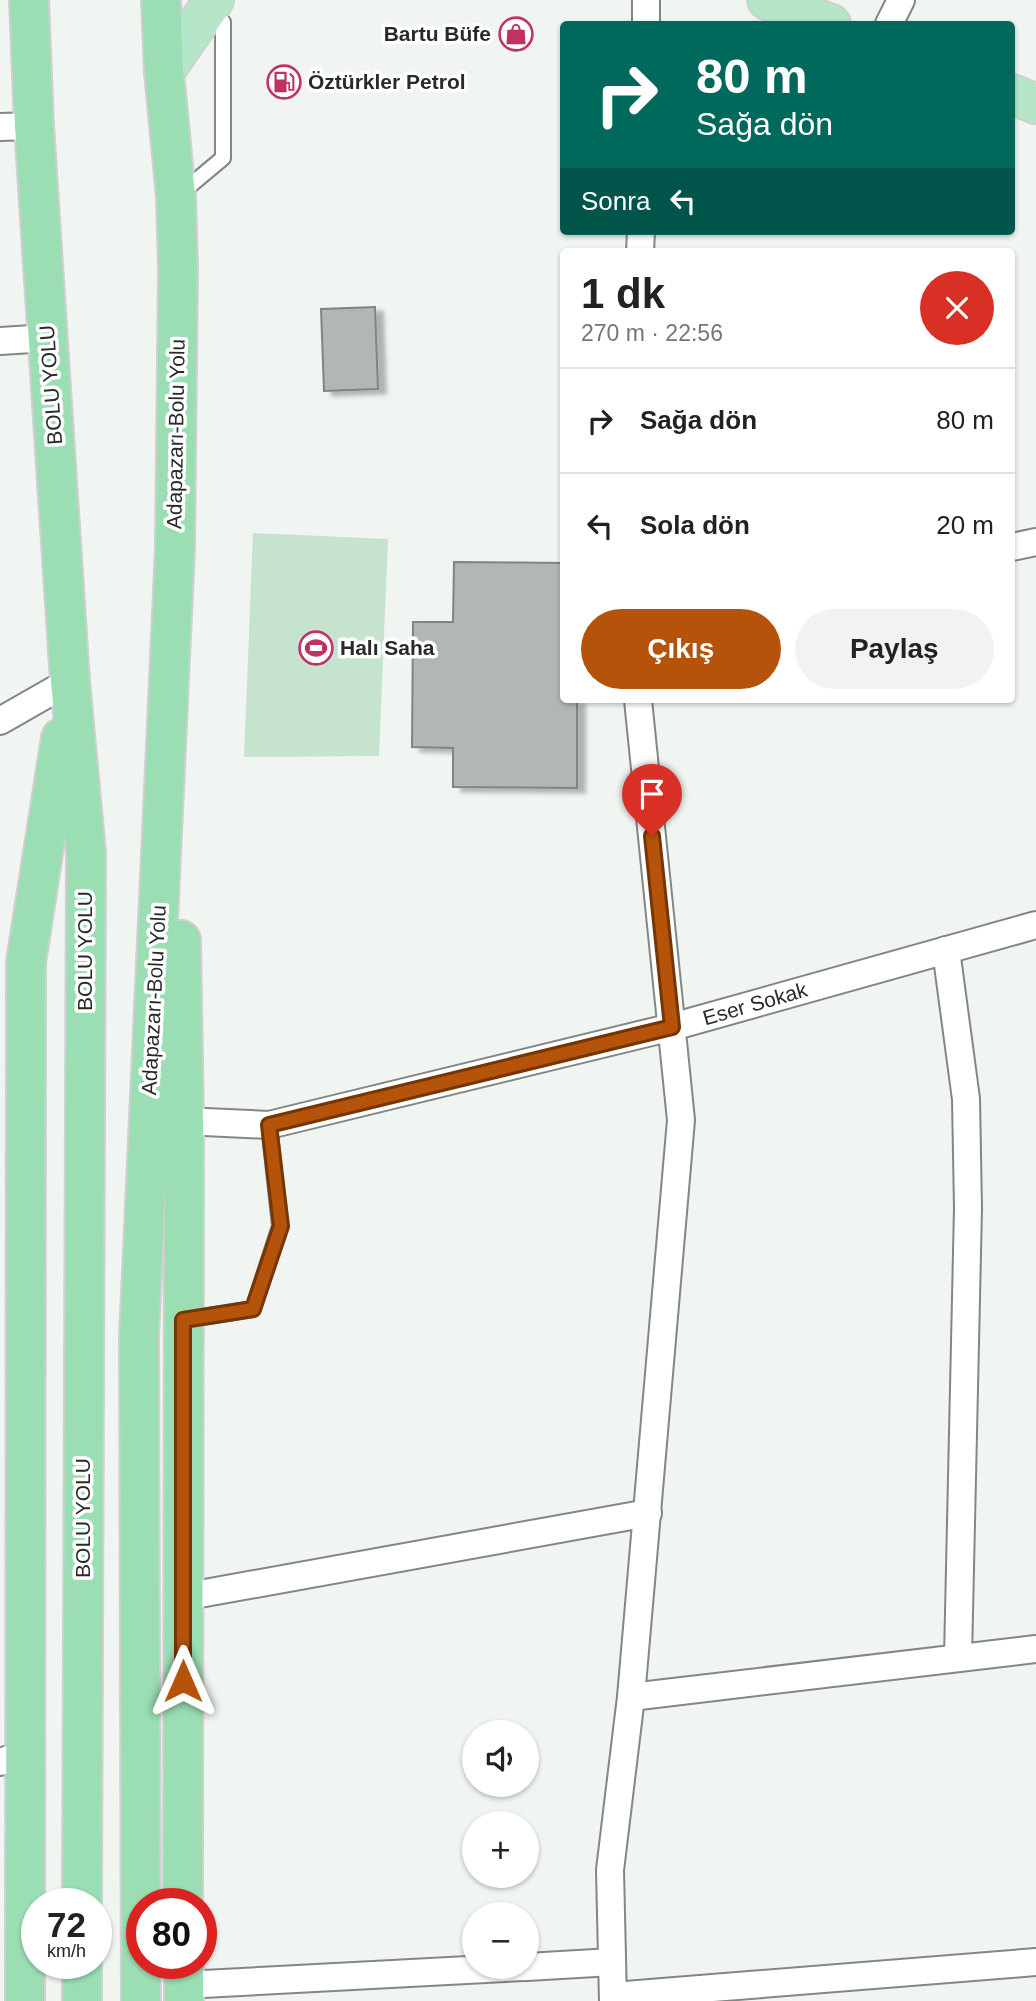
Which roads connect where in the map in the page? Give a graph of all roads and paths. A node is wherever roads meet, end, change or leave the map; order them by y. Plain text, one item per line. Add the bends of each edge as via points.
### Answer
1 (161, 0) edge
2 (646, 0) edge
3 (767, 0) edge
4 (901, 0) edge
5 (27, 4) edge
6 (219, 11) edge
7 (646, 21) edge
8 (823, 21) edge
9 (890, 21) edge
10 (164, 72) junction
11 (1015, 95) edge
12 (1036, 104) edge
13 (17, 126) edge
14 (176, 197) junction
15 (48, 338) junction
16 (0, 341) edge
17 (1036, 542) edge
18 (1015, 546) edge
19 (175, 548) junction
20 (70, 681) junction
21 (638, 703) edge
22 (0, 721) edge
23 (1036, 925) edge
24 (946, 950) junction
25 (672, 1027) junction
26 (184, 1121) junction
27 (269, 1125) junction
28 (183, 1320) junction
29 (648, 1513) junction
30 (183, 1597) junction
31 (1036, 1649) edge
32 (958, 1658) junction
33 (631, 1697) junction
34 (12, 1758) edge
35 (82, 1888) edge
36 (183, 1888) edge
37 (612, 1962) junction
38 (1036, 1962) edge
39 (539, 1966) edge
40 (462, 1970) edge
41 (82, 1979) edge
42 (184, 1983) edge
43 (613, 1998) edge
44 (25, 2001) edge
45 (82, 2001) edge
46 (141, 2001) edge

1 - 10 highway, Adapazarı-Bolu Yolu
2 - 7 street
3 - 8 main road
4 - 9 street
5 - 13 highway, BOLU YOLU
6 - 10 main road
6 - 14 lane via 223,158
10 - 14 highway, Adapazarı-Bolu Yolu
11 - 12 main road
13 - 15 highway, BOLU YOLU
14 - 19 highway, Adapazarı-Bolu Yolu
15 - 16 street
15 - 20 highway, BOLU YOLU
17 - 18 street
19 - 26 highway
19 - 46 highway, Adapazarı-Bolu Yolu via 139,1337
20 - 22 street
20 - 34 highway via 26,962
20 - 35 highway, BOLU YOLU via 86,853
21 - 25 street
23 - 24 street, Eser Sokak
24 - 25 street, Eser Sokak
24 - 32 street via 967,1099
25 - 27 street, Eser Sokak
25 - 29 street via 681,1120
26 - 27 street, Eser Sokak
26 - 28 highway
27 - 28 lane via 281,1226 253,1309
28 - 30 highway
29 - 30 street
29 - 33 street
30 - 36 highway
31 - 32 street
32 - 33 street
33 - 37 street via 610,1870
34 - 44 highway
37 - 39 street
37 - 43 street
38 - 43 street
40 - 42 street
41 - 45 highway

